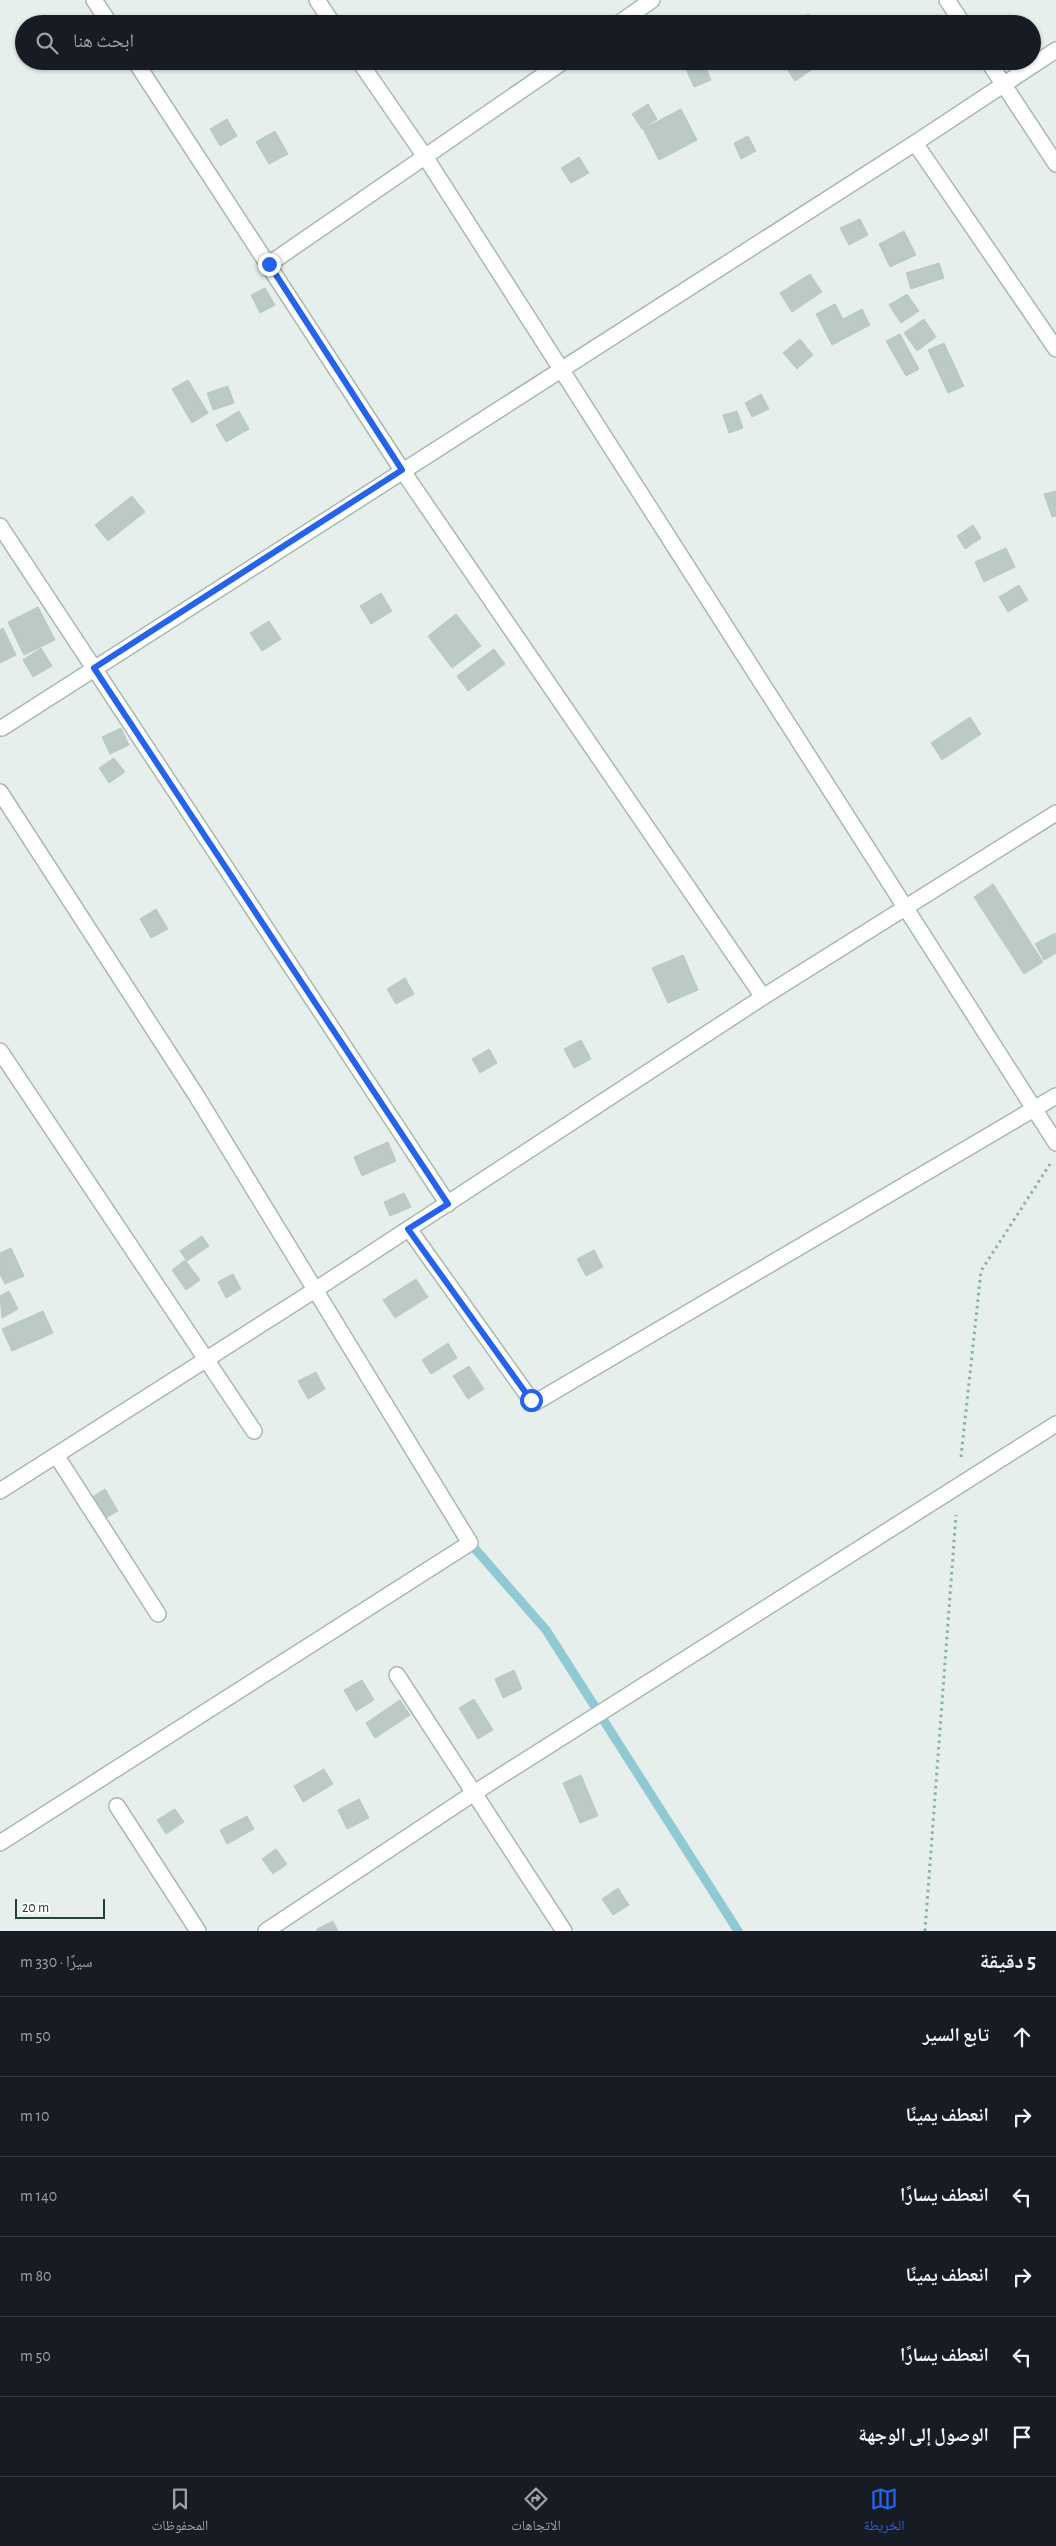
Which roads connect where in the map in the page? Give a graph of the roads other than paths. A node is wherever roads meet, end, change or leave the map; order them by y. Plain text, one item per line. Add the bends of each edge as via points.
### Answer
1 (94, 0) edge
2 (317, 0) edge
3 (652, 0) edge
4 (947, 0) edge
5 (104, 15) edge
6 (327, 15) edge
7 (631, 15) edge
8 (957, 15) edge
9 (1056, 50) edge
10 (1041, 60) edge
11 (141, 70) edge
12 (365, 70) edge
13 (551, 70) edge
14 (994, 70) edge
15 (1025, 70) edge
16 (1003, 84) junction
17 (915, 143) junction
18 (426, 158) junction
19 (1056, 164) edge
20 (269, 264) junction
21 (1056, 349) edge
22 (561, 368) junction
23 (402, 470) junction
24 (0, 526) edge
25 (94, 668) junction
26 (2, 728) dead end
27 (0, 792) edge
28 (1056, 813) edge
29 (905, 906) junction
30 (763, 997) junction
31 (0, 1051) edge
32 (1056, 1096) edge
33 (1034, 1109) junction
34 (1056, 1143) edge
35 (448, 1204) junction
36 (408, 1229) junction
37 (315, 1290) junction
38 (206, 1358) junction
39 (1056, 1424) edge
40 (254, 1431) dead end
41 (56, 1455) junction
42 (0, 1491) edge
43 (158, 1614) dead end
44 (397, 1675) dead end
45 (474, 1793) junction
46 (117, 1806) dead end
47 (0, 1843) edge
48 (198, 1931) edge
49 (266, 1931) edge
50 (564, 1931) edge

1 - 5 street
2 - 6 street
3 - 7 street
4 - 8 street
9 - 10 street
11 - 20 street
12 - 18 street
13 - 18 street
14 - 16 street
15 - 16 street
16 - 17 street
16 - 19 street
17 - 21 street
17 - 22 street
18 - 20 street
18 - 22 street
20 - 23 street
22 - 23 street
22 - 29 street
23 - 25 street
23 - 30 street
24 - 25 street
25 - 26 street
25 - 35 street
27 - 37 street via 196,1095
28 - 29 street
29 - 30 street
29 - 33 street
30 - 35 street
31 - 38 street
32 - 33 street
33 - 34 street
33 - 36 street via 536,1402 531,1400
35 - 36 street
36 - 37 street
37 - 38 street
37 - 47 street via 470,1543
38 - 40 street
38 - 41 street
39 - 45 street
41 - 42 street
41 - 43 street
44 - 45 street
45 - 49 street
45 - 50 street
46 - 48 street

